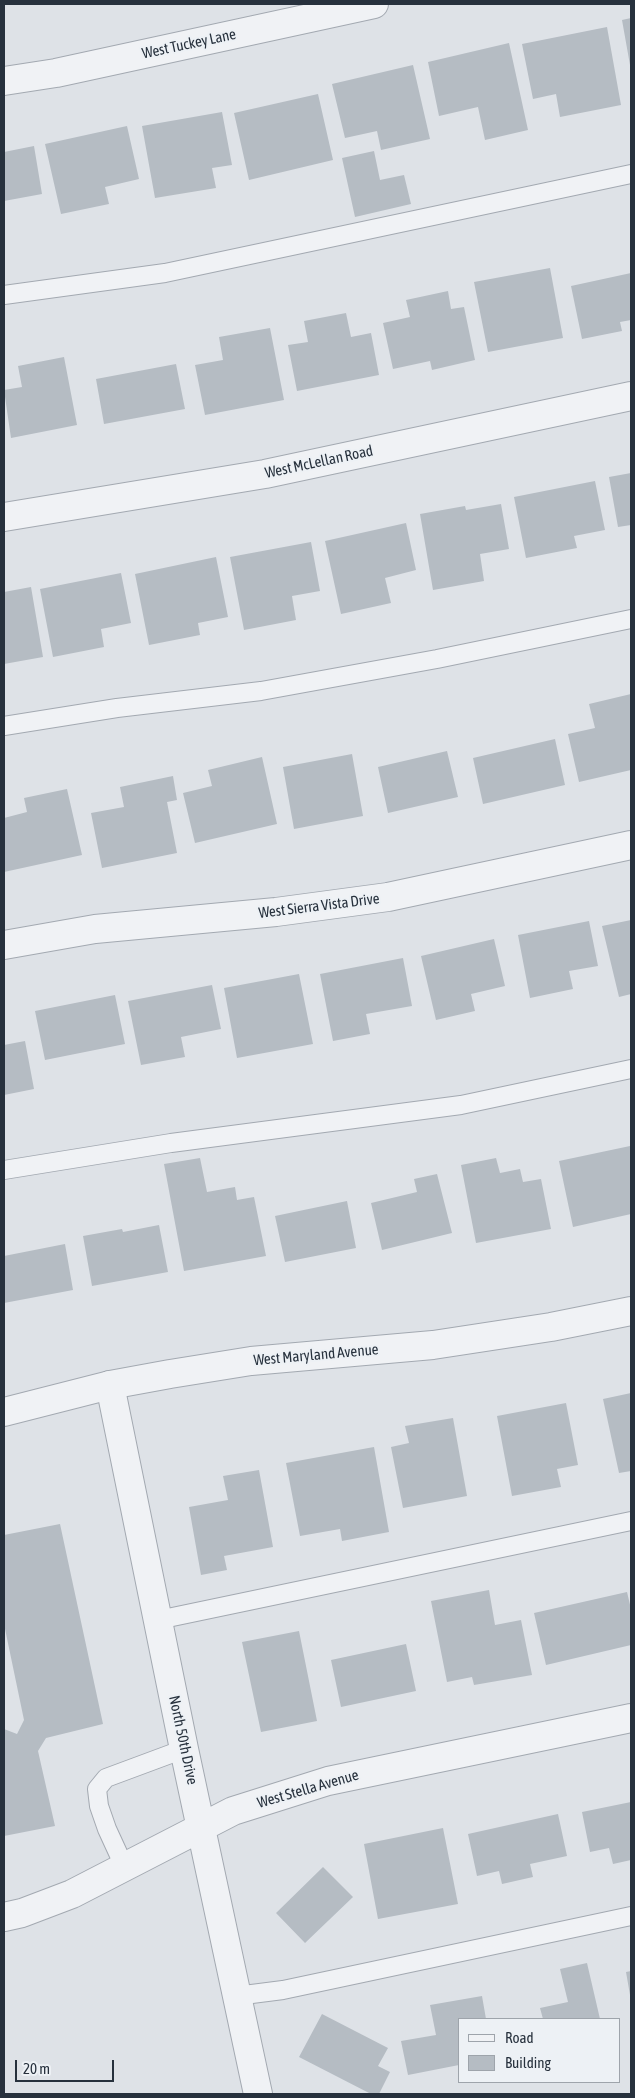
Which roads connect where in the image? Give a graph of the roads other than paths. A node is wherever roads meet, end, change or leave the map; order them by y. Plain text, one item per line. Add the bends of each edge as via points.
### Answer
1 (374, 4) edge
2 (4, 81) edge
3 (631, 174) edge
4 (4, 295) edge
5 (631, 396) edge
6 (4, 517) edge
7 (631, 619) edge
8 (4, 726) edge
9 (631, 845) edge
10 (4, 945) edge
11 (631, 1069) edge
12 (4, 1170) edge
13 (631, 1311) edge
14 (110, 1385) junction
15 (4, 1412) edge
16 (631, 1521) edge
17 (158, 1620) junction
18 (631, 1718) edge
19 (184, 1749) junction
20 (200, 1828) junction
21 (124, 1866) junction
22 (631, 1916) edge
23 (4, 1917) edge
24 (236, 1996) junction
25 (258, 2094) edge

1 - 2 street, West Tuckey Lane via 66,71
3 - 4 lane via 165,273
5 - 6 street, West McLellan Road via 265,474
7 - 8 lane via 261,691
9 - 10 street, West Sierra Vista Drive via 388,897 276,912 95,929
11 - 12 lane via 461,1105 171,1143
13 - 14 street, West Maryland Avenue via 433,1345 251,1361
14 - 15 street, West Maryland Avenue
14 - 17 street, North 50th Drive
16 - 17 lane
17 - 19 street, North 50th Drive
18 - 20 street, West Stella Avenue via 328,1781 233,1811
19 - 20 street, North 50th Drive
19 - 21 lane via 106,1778 97,1789 107,1829
20 - 21 street, West Stella Avenue
20 - 24 street, North 50th Drive
21 - 23 street, West Stella Avenue via 72,1894
22 - 24 lane via 283,1990
24 - 25 street, North 50th Drive

